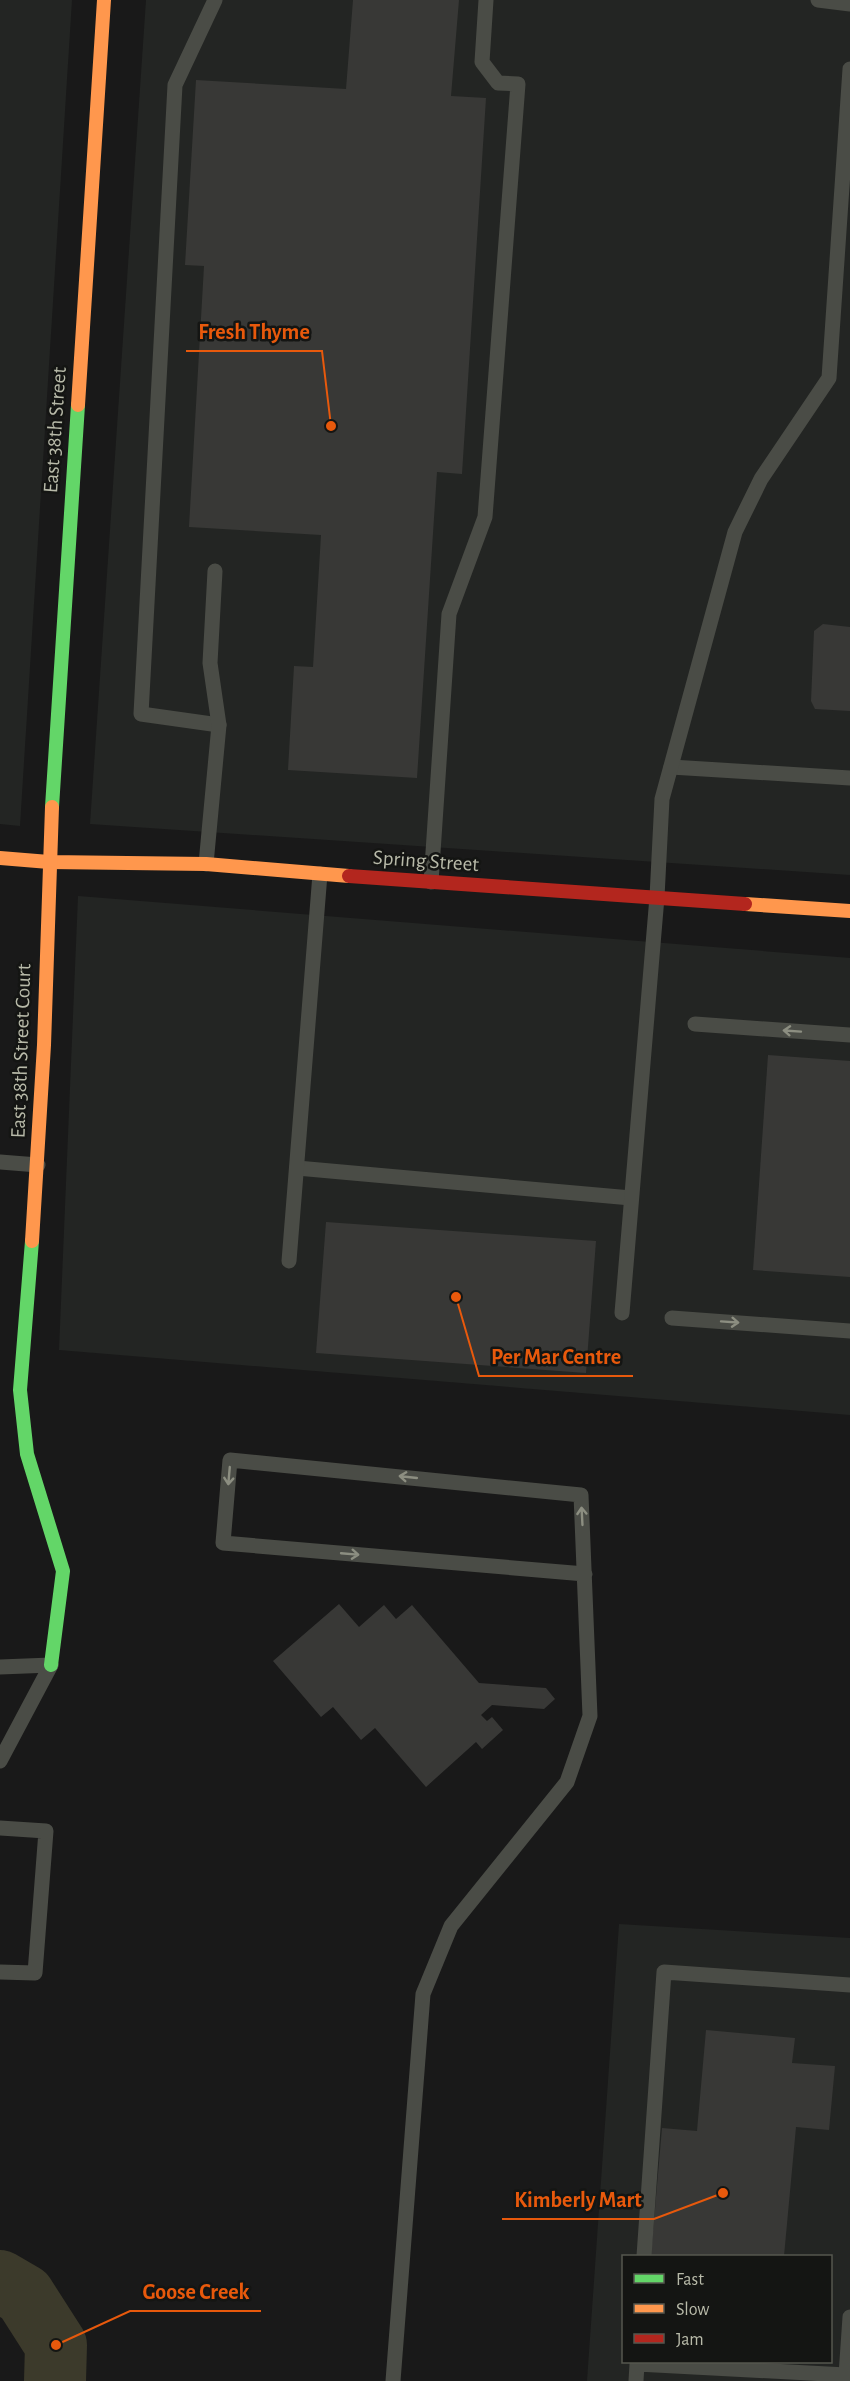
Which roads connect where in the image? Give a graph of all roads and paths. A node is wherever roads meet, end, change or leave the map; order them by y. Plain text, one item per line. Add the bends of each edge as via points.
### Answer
1 (104, 0) edge
2 (215, 0) edge
3 (486, 0) edge
4 (818, 0) edge
5 (850, 3) edge
6 (850, 69) edge
7 (215, 571) dead end
8 (219, 724) junction
9 (671, 767) junction
10 (850, 778) edge
11 (0, 858) edge
12 (49, 862) junction
13 (206, 864) junction
14 (320, 874) junction
15 (432, 882) junction
16 (657, 897) junction
17 (850, 911) edge
18 (695, 1024) dead end
19 (850, 1035) edge
20 (0, 1162) edge
21 (38, 1165) junction
22 (297, 1168) junction
23 (631, 1198) junction
24 (289, 1261) dead end
25 (622, 1313) dead end
26 (672, 1318) dead end
27 (850, 1330) edge
28 (585, 1574) junction
29 (51, 1665) junction
30 (0, 1667) edge
31 (0, 1761) edge
32 (0, 1828) edge
33 (0, 1972) edge
34 (850, 1985) edge
35 (644, 2255) edge
36 (850, 2317) edge
37 (637, 2363) edge
38 (745, 2375) edge
39 (393, 2381) edge
40 (636, 2381) edge

1 - 12 street, East 38th Street
2 - 8 lane via 175,85 141,714
3 - 15 lane via 482,62 498,83 518,84 485,517 449,614
4 - 5 lane
6 - 9 lane via 829,378 761,478 735,532
7 - 8 lane via 210,663
8 - 13 lane
9 - 10 lane
9 - 16 lane via 662,799
11 - 12 street, Spring Street
12 - 13 street, Spring Street
12 - 21 street, East 38th Street Court
13 - 14 street, Spring Street
14 - 15 street, Spring Street
14 - 22 lane
15 - 16 street, Spring Street
16 - 17 street, Spring Street
16 - 23 lane
19 -> 18 lane
20 - 21 lane
21 - 29 street, East 38th Street Court via 20,1390 27,1454 63,1571
22 - 23 lane
22 - 24 lane
23 - 25 lane
26 -> 27 lane
28 -> 28 lane via 581,1495 230,1460 223,1543
28 - 39 lane via 590,1716 567,1782 451,1926 423,1994
29 - 30 lane
29 - 31 lane
32 - 33 lane via 46,1831 35,1973
34 - 35 lane via 664,1972
36 - 38 lane via 846,2375
37 - 38 lane
37 - 40 lane

